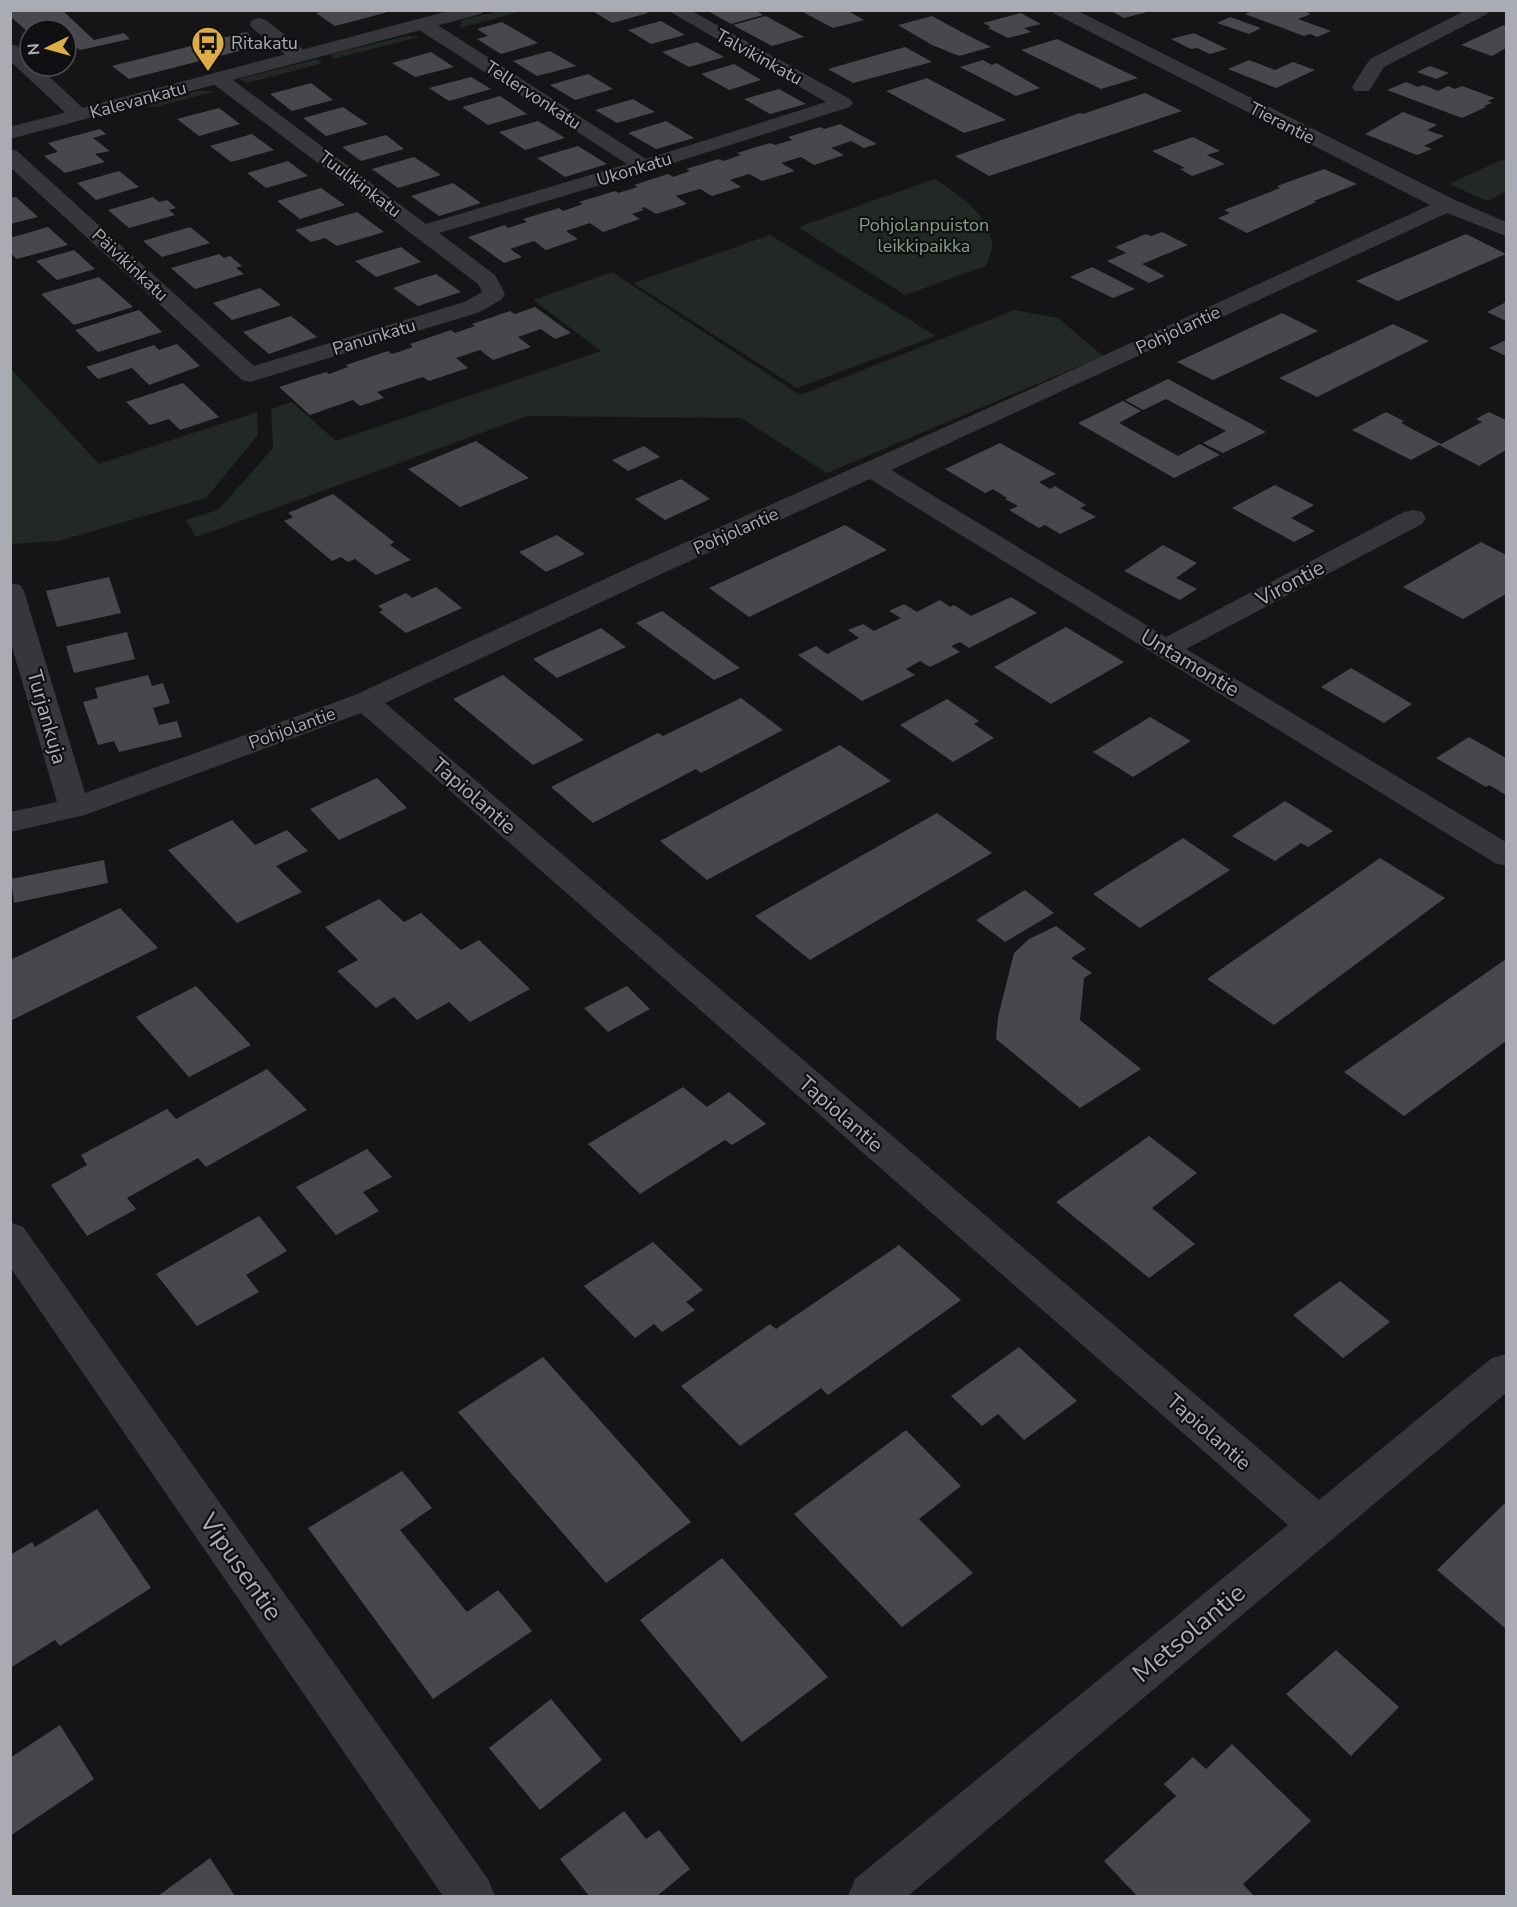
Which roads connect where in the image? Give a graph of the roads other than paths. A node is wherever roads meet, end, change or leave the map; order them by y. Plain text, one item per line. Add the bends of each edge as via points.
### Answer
1 (475, 10) edge
2 (676, 10) edge
3 (1061, 10) edge
4 (1481, 10) edge
5 (259, 24) dead end
6 (423, 24) junction
7 (10, 51) edge
8 (299, 56) junction
9 (219, 79) junction
10 (1362, 87) dead end
11 (843, 103) joint
12 (79, 116) junction
13 (10, 132) edge
14 (10, 155) edge
15 (644, 166) junction
16 (1447, 205) junction
17 (1506, 230) edge
18 (424, 231) junction
19 (494, 294) joint
20 (250, 375) joint
21 (873, 470) junction
22 (1413, 519) dead end
23 (10, 591) edge
24 (1166, 648) junction
25 (365, 701) junction
26 (74, 808) junction
27 (10, 822) edge
28 (1506, 856) edge
29 (10, 1238) edge
30 (1506, 1370) edge
31 (1319, 1526) junction
32 (471, 1896) edge
33 (872, 1896) edge

1 - 6 street, Kalevankatu
2 - 11 street, Talvikinkatu
3 - 16 street, Tierantie
4 - 10 street via 1377,63
5 - 8 street
6 - 8 street, Kalevankatu
6 - 15 street, Tellervonkatu
7 - 12 street
8 - 9 street, Kalevankatu
9 - 12 street, Kalevankatu
9 - 18 street, Tuulikinkatu
11 - 15 street, Ukonkatu
12 - 13 street, Kalevankatu
14 - 20 street, Päivikinkatu
15 - 18 street, Ukonkatu
16 - 17 street, Tierantie
16 - 21 street, Pohjolantie
18 - 19 street, Tuulikinkatu via 487,280
19 - 20 street, Panunkatu via 472,307
21 - 24 street, Untamontie
21 - 25 street, Pohjolantie
22 - 24 street, Virontie
23 - 26 street, Turjankuja
24 - 28 street, Untamontie
25 - 26 street, Pohjolantie
25 - 31 street, Tapiolantie
26 - 27 street, Pohjolantie
29 - 32 street, Vipusentie
30 - 31 street, Metsolantie
31 - 33 street, Metsolantie

